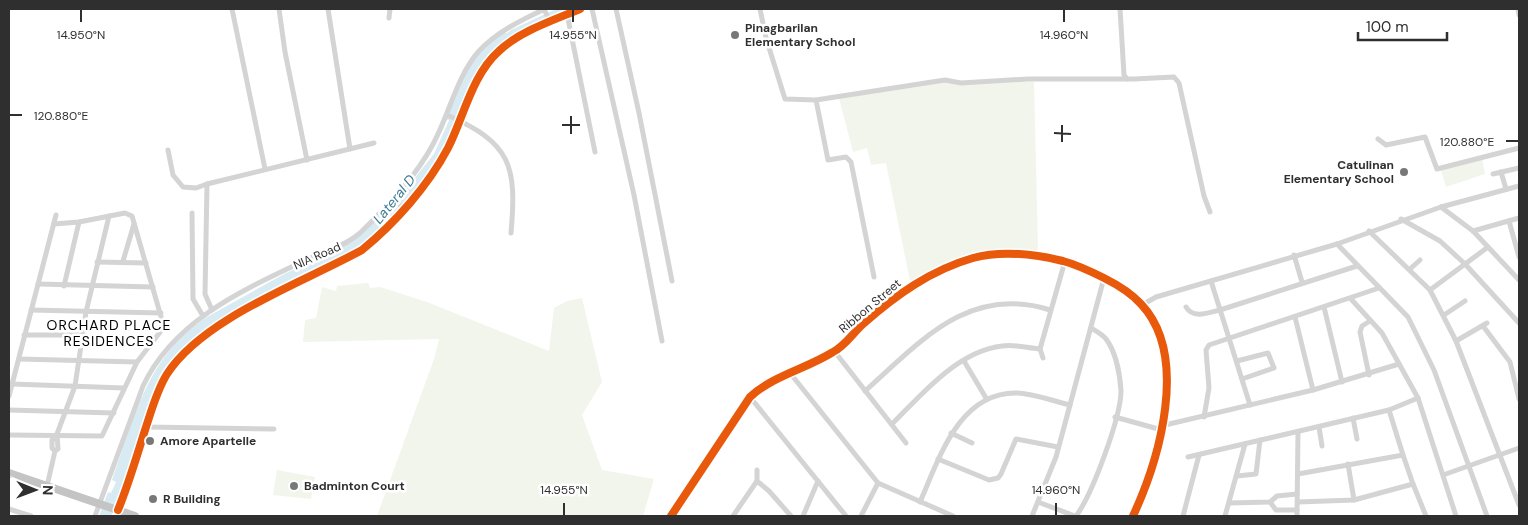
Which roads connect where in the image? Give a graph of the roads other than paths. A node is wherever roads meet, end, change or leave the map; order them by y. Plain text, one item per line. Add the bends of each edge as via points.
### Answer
1 (232, 9) edge
2 (279, 9) edge
3 (328, 9) edge
4 (390, 9) edge
5 (580, 9) edge
6 (592, 9) edge
7 (616, 9) edge
8 (760, 9) edge
9 (1120, 9) edge
10 (1518, 9) edge
11 (544, 10) edge
12 (567, 14) junction
13 (1519, 14) edge
14 (389, 18) dead end
15 (549, 21) junction
16 (1127, 78) junction
17 (816, 100) junction
18 (449, 116) junction
19 (459, 121) junction
20 (1378, 139) dead end
21 (374, 143) dead end
22 (1519, 148) edge
23 (350, 149) junction
24 (168, 150) dead end
25 (595, 152) dead end
26 (307, 160) junction
27 (1519, 168) edge
28 (266, 170) junction
29 (1502, 172) junction
30 (1493, 174) dead end
31 (208, 184) junction
32 (1519, 186) edge
33 (1506, 189) junction
34 (394, 199) junction
35 (1441, 206) junction
36 (403, 208) junction
37 (1210, 212) dead end
38 (192, 213) dead end
39 (56, 215) dead end
40 (109, 216) junction
41 (1519, 218) edge
42 (1401, 219) junction
43 (1509, 221) junction
44 (80, 222) junction
45 (54, 224) junction
46 (134, 224) junction
47 (1369, 231) junction
48 (1473, 231) junction
49 (510, 233) dead end
50 (1337, 244) junction
51 (1488, 247) junction
52 (1294, 255) junction
53 (1519, 256) edge
54 (1420, 260) dead end
55 (1065, 261) junction
56 (97, 262) junction
57 (123, 262) junction
58 (146, 263) junction
59 (1465, 264) junction
60 (1357, 266) junction
61 (1410, 269) junction
62 (1519, 269) edge
63 (1515, 275) junction
64 (874, 276) dead end
65 (1104, 278) junction
66 (1519, 280) edge
67 (672, 281) dead end
68 (1211, 281) junction
69 (1302, 282) junction
70 (38, 284) junction
71 (64, 286) junction
72 (93, 286) junction
73 (153, 287) junction
74 (1379, 288) junction
75 (1430, 290) junction
76 (1351, 298) junction
77 (1465, 301) dead end
78 (1142, 305) junction
79 (1186, 307) dead end
80 (1324, 307) junction
81 (31, 310) junction
82 (212, 310) junction
83 (1050, 310) junction
84 (1220, 310) junction
85 (86, 312) junction
86 (161, 313) junction
87 (1444, 315) junction
88 (203, 316) junction
89 (1295, 316) junction
90 (1370, 321) junction
91 (1519, 323) edge
92 (1091, 328) junction
93 (24, 335) junction
94 (83, 335) junction
95 (1228, 338) junction
96 (662, 341) dead end
97 (1456, 341) junction
98 (1040, 349) junction
99 (835, 352) junction
100 (1043, 358) dead end
101 (19, 359) junction
102 (80, 361) junction
103 (964, 361) junction
104 (1237, 361) junction
105 (137, 362) junction
106 (1399, 364) junction
107 (790, 373) junction
108 (1369, 375) junction
109 (1242, 379) junction
110 (1342, 382) junction
111 (12, 384) junction
112 (75, 386) junction
113 (124, 388) junction
114 (1313, 390) junction
115 (865, 391) junction
116 (9, 396) edge
117 (750, 397) junction
118 (986, 398) junction
119 (1418, 398) junction
120 (1519, 399) edge
121 (1070, 405) junction
122 (1250, 405) junction
123 (9, 410) edge
124 (65, 410) junction
125 (1389, 410) junction
126 (114, 413) junction
127 (1204, 416) junction
128 (1115, 417) junction
129 (1353, 418) junction
130 (893, 423) junction
131 (146, 427) junction
132 (1319, 427) junction
133 (1163, 428) junction
134 (274, 429) dead end
135 (1298, 432) junction
136 (951, 433) junction
137 (1014, 433) dead end
138 (9, 435) edge
139 (57, 436) junction
140 (1357, 439) dead end
141 (1016, 440) junction
142 (1260, 440) junction
143 (906, 443) dead end
144 (972, 443) dead end
145 (1245, 444) junction
146 (1322, 446) dead end
147 (1058, 447) junction
148 (1519, 448) edge
149 (1199, 455) junction
150 (1403, 455) junction
151 (1501, 455) junction
152 (1188, 457) dead end
153 (938, 459) junction
154 (1348, 464) junction
155 (1470, 466) junction
156 (757, 470) dead end
157 (9, 473) edge
158 (1298, 474) junction
159 (1443, 475) junction
160 (1236, 476) junction
161 (995, 479) junction
162 (757, 481) junction
163 (818, 481) junction
164 (878, 483) junction
165 (1413, 484) junction
166 (46, 486) junction
167 (998, 486) dead end
168 (1297, 494) junction
169 (1354, 500) junction
170 (920, 502) junction
171 (1038, 502) junction
172 (1270, 502) junction
173 (1298, 502) junction
174 (1229, 503) junction
175 (101, 504) junction
176 (1519, 505) edge
177 (9, 509) edge
178 (117, 510) junction
179 (1297, 513) edge
180 (31, 516) edge
181 (95, 516) edge
182 (135, 516) edge
183 (672, 516) edge
184 (732, 516) edge
185 (791, 516) edge
186 (803, 516) edge
187 (846, 516) edge
188 (861, 516) edge
189 (953, 516) edge
190 (1032, 516) edge
191 (1075, 516) edge
192 (1133, 516) edge
193 (1183, 516) edge
194 (1225, 516) edge
195 (1426, 516) edge
196 (1456, 516) edge
197 (1487, 516) edge

1 - 28 street
2 - 26 street
3 - 23 street
4 - 14 street
5 - 12 street
6 - 96 street via 634,195
7 - 67 street
8 - 17 street via 782,95 785,99
9 - 16 street via 1123,67
10 - 13 street
11 - 15 street
11 - 18 street, NIA Road via 494,37 478,52 468,67
12 - 15 street
12 - 25 street
15 - 19 street via 492,57
16 - 17 street via 961,83 945,80
16 - 37 street via 1166,76 1174,77 1179,83
17 - 64 street via 828,160 846,157 850,162
18 - 19 street
18 - 34 street, NIA Road via 429,152
19 - 36 street via 440,161
19 - 49 street via 481,132 503,152 512,187
20 - 22 street via 1386,145 1425,137 1437,170
21 - 23 street
23 - 26 street
24 - 31 street via 173,175 183,188
26 - 28 street
27 - 29 street
28 - 31 street
29 - 30 street
29 - 33 street
31 - 82 street via 205,294
32 - 33 street
33 - 35 street
34 - 36 street
34 - 82 street, NIA Road via 351,240 287,269
35 - 42 street
35 - 48 street
36 - 131 street via 362,250 291,285 197,340 184,351 167,374
38 - 88 street via 193,299
39 - 45 street
40 - 44 street
40 - 46 street via 128,214
40 - 56 street
41 - 43 street
42 - 47 street
42 - 59 street via 1440,241
43 - 48 street
43 - 53 street
44 - 45 street
44 - 71 street
45 - 70 street
46 - 57 street
46 - 58 street
47 - 50 street
47 - 61 street
48 - 51 street
50 - 52 street
50 - 60 street
51 - 59 street
51 - 63 street
52 - 68 street
52 - 69 street
54 - 61 street
55 - 65 street, Ribbon Street via 1081,265
55 - 83 street
55 - 99 street, Ribbon Street via 1021,254 973,258 903,290
56 - 57 street
56 - 72 street
57 - 58 street
58 - 73 street
59 - 75 street
59 - 91 street
60 - 69 street
60 - 74 street
61 - 75 street
62 - 63 street
63 - 66 street
65 - 78 street, Ribbon Street via 1117,284
65 - 92 street
68 - 78 street via 1156,297
68 - 84 street
69 - 84 street
70 - 71 street
70 - 81 street
71 - 72 street
72 - 73 street
72 - 85 street
73 - 86 street
74 - 76 street
74 - 155 street via 1408,317 1434,370
75 - 87 street
76 - 80 street
76 - 90 street
77 - 87 street
78 - 133 street, Ribbon Street via 1160,334 1166,370
79 - 84 street via 1188,312 1197,315
80 - 89 street
80 - 110 street
81 - 85 street
81 - 93 street
82 - 88 street, NIA Road
83 - 98 street
83 - 115 street via 1032,304 1000,302 971,310 944,323
84 - 95 street
85 - 86 street
85 - 94 street
86 - 105 street via 164,326
87 - 97 street
88 - 175 street, NIA Road via 168,345 150,371
89 - 95 street
89 - 114 street
90 - 106 street via 1382,333
90 - 108 street via 1362,326 1360,332
92 - 121 street
92 - 128 street via 1106,339 1115,357 1121,392
93 - 94 street
93 - 101 street
94 - 102 street
95 - 104 street
95 - 127 street via 1207,347 1210,388
97 - 120 street via 1485,325 1510,362
97 - 151 street
98 - 100 street
98 - 103 street via 999,346
99 - 107 street, Ribbon Street
99 - 115 street
101 - 102 street
101 - 111 street
102 - 105 street
102 - 112 street
103 - 118 street
103 - 130 street via 929,388
104 - 109 street
104 - 109 street via 1268,353 1274,368
105 - 113 street
106 - 108 street
106 - 119 street
107 - 117 street, Ribbon Street via 762,386
107 - 164 street
108 - 110 street
109 - 122 street
110 - 114 street
111 - 112 street
111 - 116 street
112 - 113 street
112 - 124 street
113 - 126 street
114 - 122 street
115 - 130 street
117 - 163 street
117 - 183 street, Ribbon Street
118 - 121 street via 1018,393
118 - 136 street
119 - 125 street
119 - 159 street
121 - 147 street
122 - 127 street
123 - 124 street
124 - 126 street
124 - 139 street
125 - 129 street
125 - 150 street
126 - 139 street via 102,436
127 - 133 street
128 - 133 street
128 - 191 street via 1098,475 1083,507
129 - 132 street
129 - 140 street
130 - 143 street
131 - 134 street
131 - 178 street
132 - 135 street
132 - 146 street
133 - 192 street, Ribbon Street via 1145,491
135 - 142 street
135 - 158 street
136 - 144 street
136 - 153 street
137 - 141 street
138 - 139 street
139 - 166 street via 59,445
141 - 147 street
141 - 161 street via 1001,474
142 - 145 street
142 - 160 street via 1256,474
145 - 149 street
145 - 160 street
147 - 171 street
148 - 151 street
149 - 152 street
149 - 193 street
150 - 154 street
150 - 165 street
151 - 155 street
151 - 176 street
153 - 161 street via 989,480
153 - 170 street
154 - 158 street
154 - 169 street
155 - 159 street
155 - 197 street
156 - 162 street
157 - 166 highway
158 - 168 street
159 - 196 street
160 - 174 street
161 - 167 street
162 - 184 street
162 - 185 street
163 - 186 street
163 - 187 street
164 - 170 street
164 - 188 street
165 - 169 street
165 - 195 street
166 - 175 highway
168 - 172 street via 1277,496
168 - 173 street
169 - 173 street
170 - 189 street
171 - 190 street
171 - 191 street
172 - 174 street
172 - 179 street via 1276,510
173 - 179 street
174 - 194 street
175 - 178 highway
175 - 181 street, NIA Road
177 - 180 street
178 - 182 highway

